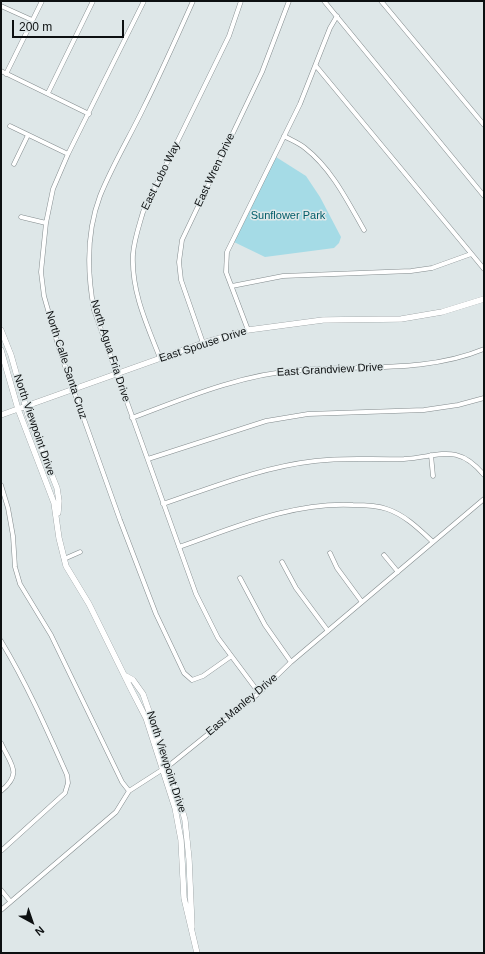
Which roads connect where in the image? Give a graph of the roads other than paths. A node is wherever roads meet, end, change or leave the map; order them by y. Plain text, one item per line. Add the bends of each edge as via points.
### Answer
1 (42, 1) edge
2 (93, 1) edge
3 (144, 1) edge
4 (193, 1) edge
5 (241, 1) edge
6 (289, 1) edge
7 (324, 1) edge
8 (381, 1) edge
9 (1, 6) edge
10 (337, 16) junction
11 (32, 20) junction
12 (316, 66) junction
13 (1, 71) edge
14 (6, 74) junction
15 (48, 93) junction
16 (89, 114) junction
17 (10, 126) dead end
18 (484, 126) edge
19 (28, 135) junction
20 (284, 136) junction
21 (68, 154) junction
22 (14, 164) dead end
23 (484, 196) edge
24 (21, 217) dead end
25 (46, 222) junction
26 (364, 230) dead end
27 (471, 254) junction
28 (484, 269) edge
29 (232, 286) junction
30 (484, 300) edge
31 (1, 330) edge
32 (248, 330) junction
33 (203, 342) junction
34 (484, 349) edge
35 (1, 350) edge
36 (160, 358) junction
37 (117, 373) junction
38 (73, 388) junction
39 (484, 398) edge
40 (25, 407) junction
41 (18, 409) junction
42 (1, 415) edge
43 (132, 418) junction
44 (431, 455) junction
45 (148, 459) junction
46 (484, 475) edge
47 (433, 476) dead end
48 (1, 485) edge
49 (484, 499) edge
50 (163, 504) junction
51 (57, 521) junction
52 (433, 542) junction
53 (180, 547) junction
54 (80, 552) dead end
55 (330, 553) dead end
56 (384, 555) dead end
57 (64, 559) junction
58 (282, 562) dead end
59 (398, 572) junction
60 (240, 578) dead end
61 (362, 602) junction
62 (328, 632) junction
63 (1, 641) edge
64 (230, 657) junction
65 (291, 662) junction
66 (126, 676) junction
67 (258, 693) junction
68 (1, 743) edge
69 (168, 765) junction
70 (163, 769) junction
71 (1, 791) edge
72 (129, 791) junction
73 (1, 850) edge
74 (1, 890) edge
75 (10, 902) junction
76 (1, 910) edge
77 (192, 929) junction
78 (197, 953) edge

1 - 11 street
2 - 15 street
3 - 16 street, North Calle Santa Cruz
4 - 37 street, North Agua Fria Drive via 162,72 100,196 94,218 88,262 90,286 94,310
5 - 36 street, East Lobo Way via 229,36 143,212 136,234 133,255 140,308
6 - 33 street, East Wren Drive via 262,72 182,240 179,262 181,280
7 - 10 street
8 - 18 street
9 - 11 street
10 - 12 street
10 - 23 street
11 - 14 street
12 - 20 street
12 - 27 street
13 - 14 street
14 - 15 street
15 - 16 street
16 - 21 street, North Calle Santa Cruz
17 - 19 street
19 - 21 street
19 - 22 street
20 - 26 street via 320,162 340,189
20 - 29 street via 227,252 226,272
21 - 25 street, North Calle Santa Cruz via 53,189
24 - 25 street
25 - 38 street, North Calle Santa Cruz via 41,272 44,296
27 - 28 street
27 - 29 street via 432,268 411,271 283,276
29 - 32 street
30 - 32 main road, East Spouse Drive via 461,308 416,317 323,320
31 - 40 main road, North Viewpoint Drive via 11,355
32 - 33 main road, East Spouse Drive
33 - 36 main road, East Spouse Drive
34 - 43 street, East Grandview Drive via 428,365 273,373 213,387
35 - 41 main road, North Viewpoint Drive
36 - 37 main road, East Spouse Drive
37 - 38 main road, East Spouse Drive
37 - 43 street, North Agua Fria Drive
38 - 40 main road, East Spouse Drive
38 - 64 street, North Calle Santa Cruz via 156,614 184,673 192,680 203,676
39 - 45 street via 424,410 308,414 266,421
40 - 41 main road, East Spouse Drive
40 - 51 main road, North Viewpoint Drive via 57,488
41 - 42 main road, East Spouse Drive
41 - 51 main road, North Viewpoint Drive via 50,491
43 - 45 street, North Agua Fria Drive
44 - 46 street via 463,456 471,460
44 - 47 street
44 - 50 street via 405,459 316,460 281,466 249,474
45 - 50 street, North Agua Fria Drive
48 - 72 street via 8,508 15,567 20,584 51,635 122,782
49 - 52 street, East Manley Drive
50 - 53 street, North Agua Fria Drive
51 - 57 main road, North Viewpoint Drive
52 - 53 street via 404,516 386,508 345,504 320,505 257,519
52 - 59 street, East Manley Drive
53 - 64 street, North Agua Fria Drive via 196,594
54 - 57 street
55 - 61 street via 337,568
56 - 59 street
57 - 66 main road, North Viewpoint Drive
58 - 62 street via 296,588
59 - 61 street, East Manley Drive
60 - 65 street via 265,625
61 - 62 street, East Manley Drive
62 - 65 street, East Manley Drive
63 - 73 street via 45,726 67,775 68,783 65,793 56,803
64 - 67 street, North Agua Fria Drive
65 - 67 street, East Manley Drive
66 - 69 main road, North Viewpoint Drive via 133,680 144,694
66 - 70 main road, North Viewpoint Drive via 146,718
67 - 69 street, East Manley Drive
68 - 71 street via 14,776
69 - 70 street, East Manley Drive
69 - 77 main road, North Viewpoint Drive via 185,820
70 - 72 street, East Manley Drive
70 - 77 main road, North Viewpoint Drive via 181,840 184,898
72 - 75 street, East Manley Drive via 116,812
74 - 75 street
75 - 76 street, East Manley Drive
77 - 78 main road, North Viewpoint Drive

